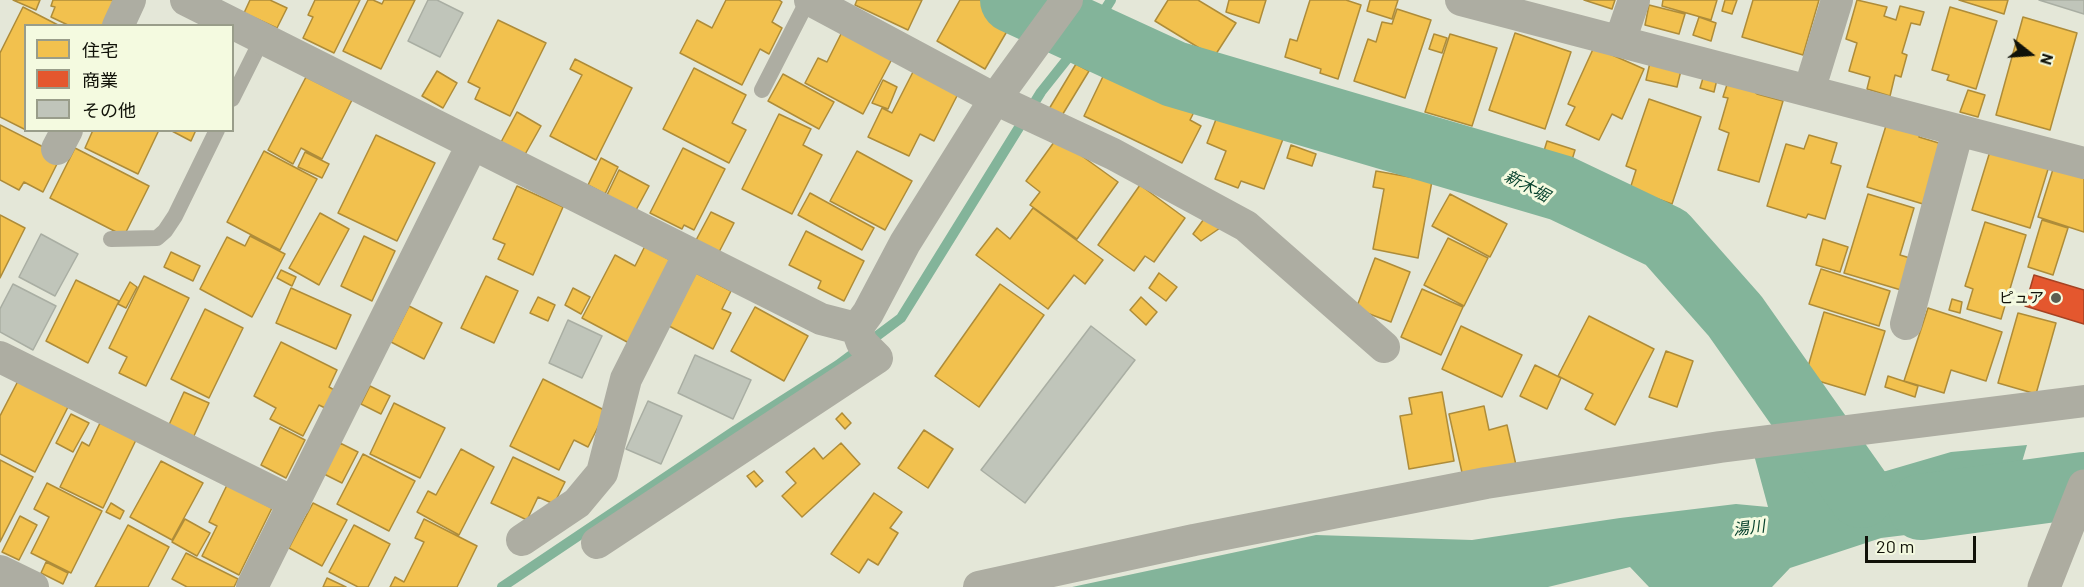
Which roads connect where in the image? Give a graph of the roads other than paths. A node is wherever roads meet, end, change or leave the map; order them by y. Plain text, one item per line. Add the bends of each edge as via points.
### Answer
1 (130, 0) edge
2 (186, 0) edge
3 (809, 0) edge
4 (1461, 0) edge
5 (1634, 0) edge
6 (1837, 0) edge
7 (1057, 14) edge
8 (119, 24) edge
9 (233, 24) edge
10 (234, 25) edge
11 (262, 39) junction
12 (1620, 42) junction
13 (762, 90) dead end
14 (1809, 91) junction
15 (234, 95) edge
16 (995, 99) junction
17 (1958, 130) junction
18 (216, 132) edge
19 (472, 145) junction
20 (2084, 163) edge
21 (111, 239) dead end
22 (689, 254) junction
23 (1906, 324) dead end
24 (856, 327) junction
25 (1384, 347) dead end
26 (0, 357) edge
27 (2084, 401) edge
28 (2084, 486) edge
29 (295, 503) junction
30 (522, 540) dead end
31 (597, 543) dead end
32 (0, 571) edge
33 (33, 587) edge
34 (252, 587) edge
35 (979, 587) edge
36 (2044, 587) edge

1 - 8 street
2 - 9 street
3 - 13 lane
3 - 16 street
4 - 12 street
5 - 12 street
6 - 14 street
7 - 16 street
10 - 11 street
11 - 15 lane
11 - 19 street
12 - 14 street
14 - 17 street
16 - 24 street via 905,243 868,314
16 - 25 street via 1113,154 1246,226
17 - 20 street
17 - 23 street
18 - 21 lane via 165,231 156,238
19 - 22 street
19 - 29 street
22 - 24 street via 821,319
22 - 30 street via 626,379 602,473 577,503
24 - 31 street via 862,343 877,358
26 - 29 street
27 - 35 street via 1829,432 1486,483
28 - 36 main road
29 - 34 street
32 - 33 street

